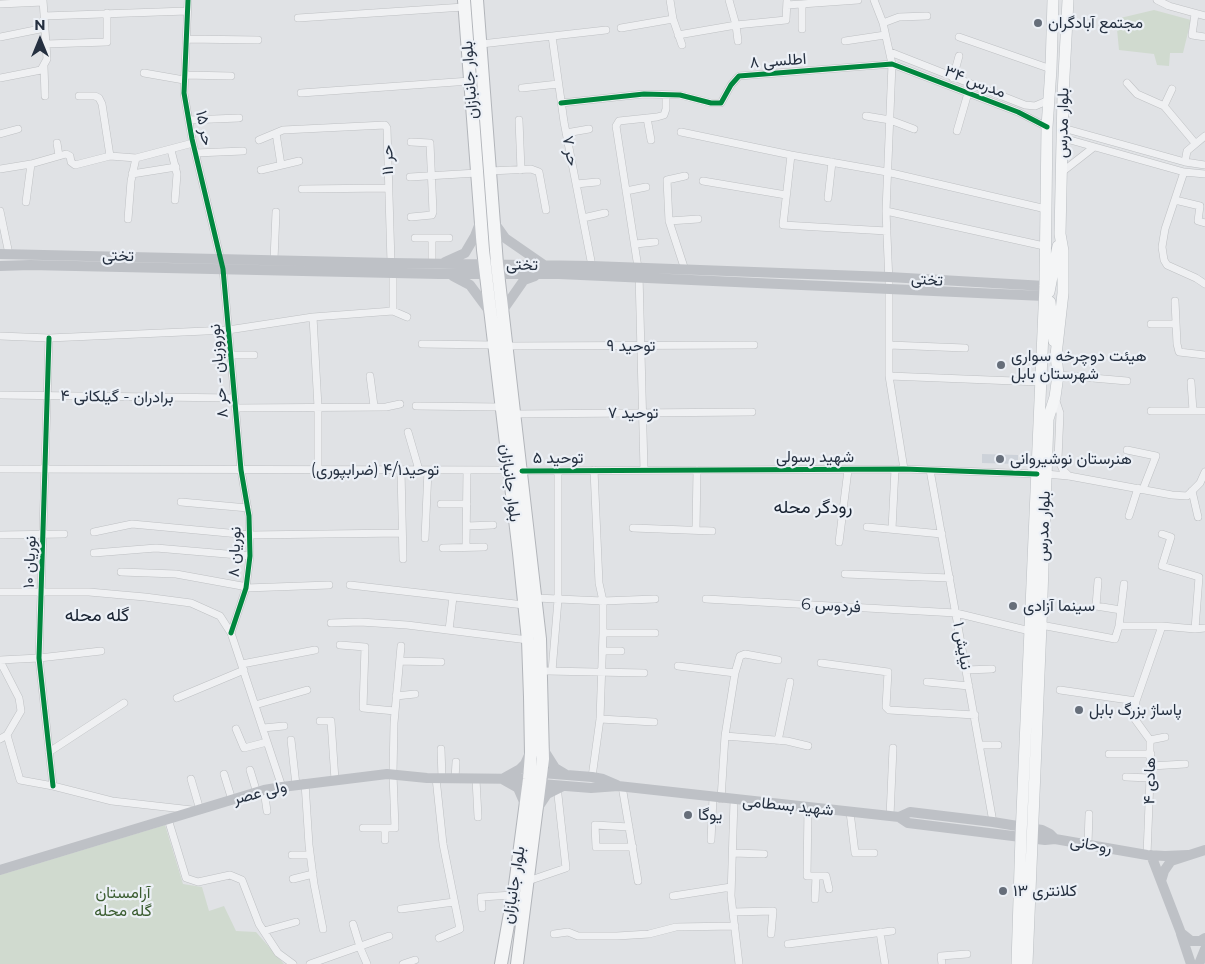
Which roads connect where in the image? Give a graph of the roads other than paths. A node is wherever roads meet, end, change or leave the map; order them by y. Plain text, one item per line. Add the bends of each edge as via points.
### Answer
1 (188, 0) edge
2 (477, 0) edge
3 (670, 0) edge
4 (729, 0) edge
5 (858, 0) edge
6 (874, 0) edge
7 (1052, 0) edge
8 (1068, 0) edge
9 (1157, 0) edge
10 (43, 1) edge
11 (787, 2) edge
12 (464, 3) edge
13 (1170, 3) edge
14 (0, 4) edge
15 (802, 4) junction
16 (187, 11) junction
17 (107, 13) junction
18 (1194, 14) junction
19 (44, 16) junction
20 (927, 16) dead end
21 (1205, 16) edge
22 (298, 18) dead end
23 (673, 19) junction
24 (883, 24) junction
25 (736, 25) junction
26 (45, 28) junction
27 (621, 28) dead end
28 (802, 29) dead end
29 (606, 30) dead end
30 (678, 35) junction
31 (885, 35) junction
32 (552, 36) junction
33 (0, 37) edge
34 (959, 37) dead end
35 (1205, 37) edge
36 (186, 39) junction
37 (258, 40) dead end
38 (738, 41) dead end
39 (845, 41) dead end
40 (46, 44) junction
41 (480, 44) junction
42 (682, 45) dead end
43 (890, 52) junction
44 (959, 56) dead end
45 (46, 62) junction
46 (892, 64) junction
47 (1051, 69) junction
48 (144, 74) dead end
49 (231, 76) dead end
50 (0, 78) edge
51 (185, 78) junction
52 (953, 78) junction
53 (470, 81) junction
54 (1127, 83) dead end
55 (558, 84) junction
56 (522, 88) dead end
57 (1172, 89) dead end
58 (301, 92) dead end
59 (968, 93) junction
60 (666, 95) junction
61 (44, 96) dead end
62 (79, 96) dead end
63 (1049, 100) junction
64 (561, 103) junction
65 (1164, 106) junction
66 (866, 116) dead end
67 (239, 118) dead end
68 (648, 118) junction
69 (189, 120) junction
70 (519, 120) dead end
71 (890, 120) junction
72 (1047, 127) junction
73 (18, 129) dead end
74 (589, 129) dead end
75 (914, 129) dead end
76 (957, 131) dead end
77 (681, 132) dead end
78 (276, 133) junction
79 (566, 133) junction
80 (1063, 133) junction
81 (0, 134) edge
82 (1205, 136) edge
83 (259, 140) dead end
84 (651, 140) dead end
85 (411, 142) dead end
86 (57, 143) dead end
87 (193, 143) junction
88 (1195, 143) junction
89 (1094, 147) junction
90 (1132, 147) junction
91 (171, 150) junction
92 (243, 151) dead end
93 (196, 153) junction
94 (791, 155) junction
95 (59, 156) junction
96 (110, 156) junction
97 (1128, 157) junction
98 (136, 158) junction
99 (299, 161) dead end
100 (832, 162) junction
101 (1185, 162) junction
102 (30, 164) junction
103 (281, 165) junction
104 (1205, 165) edge
105 (176, 166) junction
106 (0, 169) edge
107 (261, 170) dead end
108 (521, 170) junction
109 (484, 172) junction
110 (887, 172) junction
111 (1062, 172) junction
112 (1184, 172) junction
113 (132, 174) junction
114 (1205, 174) edge
115 (432, 176) junction
116 (685, 176) dead end
117 (410, 177) dead end
118 (703, 181) dead end
119 (597, 182) dead end
120 (576, 184) junction
121 (646, 187) dead end
122 (388, 188) junction
123 (302, 189) dead end
124 (626, 191) junction
125 (786, 195) junction
126 (828, 198) dead end
127 (175, 200) dead end
128 (1174, 200) junction
129 (26, 202) dead end
130 (1046, 209) junction
131 (546, 210) dead end
132 (0, 211) edge
133 (886, 211) junction
134 (276, 212) dead end
135 (605, 213) dead end
136 (411, 217) dead end
137 (583, 218) junction
138 (128, 219) dead end
139 (481, 219) junction
140 (698, 219) dead end
141 (669, 221) junction
142 (494, 222) junction
143 (1205, 223) edge
144 (887, 231) junction
145 (1060, 234) junction
146 (415, 238) dead end
147 (432, 238) junction
148 (449, 238) dead end
149 (655, 242) dead end
150 (635, 244) junction
151 (1044, 246) junction
152 (4, 254) edge
153 (220, 259) junction
154 (274, 260) junction
155 (437, 264) junction
156 (0, 266) edge
157 (592, 266) junction
158 (392, 268) junction
159 (223, 269) junction
160 (492, 269) junction
161 (543, 270) junction
162 (685, 270) junction
163 (439, 274) junction
164 (639, 274) junction
165 (889, 283) junction
166 (1205, 284) edge
167 (1046, 291) junction
168 (1175, 300) dead end
169 (393, 311) junction
170 (496, 311) junction
171 (313, 317) junction
172 (408, 317) dead end
173 (1150, 324) dead end
174 (1176, 324) junction
175 (228, 330) junction
176 (0, 336) edge
177 (49, 338) junction
178 (422, 344) dead end
179 (754, 345) dead end
180 (889, 345) junction
181 (500, 346) junction
182 (641, 346) junction
183 (965, 348) dead end
184 (230, 355) junction
185 (254, 355) dead end
186 (1056, 355) junction
187 (1205, 355) edge
188 (370, 376) dead end
189 (889, 376) junction
190 (1058, 376) junction
191 (1127, 381) dead end
192 (1040, 382) junction
193 (1191, 382) dead end
194 (0, 395) edge
195 (47, 396) junction
196 (1054, 397) junction
197 (234, 398) junction
198 (400, 404) dead end
199 (374, 406) junction
200 (416, 406) dead end
201 (318, 407) junction
202 (501, 407) junction
203 (235, 408) junction
204 (1151, 411) dead end
205 (1192, 411) junction
206 (1205, 411) edge
207 (752, 412) dead end
208 (643, 413) junction
209 (515, 414) junction
210 (408, 432) dead end
211 (1127, 450) dead end
212 (0, 469) edge
213 (45, 469) junction
214 (895, 469) junction
215 (904, 469) junction
216 (241, 470) junction
217 (318, 470) junction
218 (401, 470) junction
219 (419, 470) junction
220 (428, 470) junction
221 (467, 470) junction
222 (515, 470) junction
223 (558, 470) junction
224 (594, 470) junction
225 (644, 470) junction
226 (697, 470) junction
227 (848, 470) junction
228 (930, 470) junction
229 (1205, 472) edge
230 (1041, 474) junction
231 (1069, 476) junction
232 (1140, 488) junction
233 (1192, 491) junction
234 (181, 502) dead end
235 (442, 504) dead end
236 (467, 504) junction
237 (248, 508) junction
238 (1129, 516) dead end
239 (1198, 517) dead end
240 (493, 525) dead end
241 (467, 526) junction
242 (867, 527) dead end
243 (634, 528) dead end
244 (892, 529) junction
245 (696, 530) junction
246 (712, 531) dead end
247 (94, 532) dead end
248 (402, 533) junction
249 (43, 534) junction
250 (64, 534) dead end
251 (942, 534) junction
252 (1162, 534) dead end
253 (0, 535) edge
254 (250, 535) junction
255 (424, 538) dead end
256 (840, 542) dead end
257 (484, 547) dead end
258 (443, 548) dead end
259 (466, 548) junction
260 (94, 553) dead end
261 (250, 556) junction
262 (403, 559) dead end
263 (121, 572) dead end
264 (844, 574) dead end
265 (950, 578) junction
266 (1098, 581) dead end
267 (1124, 584) dead end
268 (329, 585) dead end
269 (350, 585) dead end
270 (246, 588) junction
271 (0, 592) edge
272 (41, 592) junction
273 (453, 596) junction
274 (536, 598) junction
275 (655, 599) dead end
276 (706, 599) dead end
277 (558, 600) junction
278 (603, 601) junction
279 (524, 605) junction
280 (1121, 610) junction
281 (956, 613) junction
282 (331, 623) dead end
283 (1041, 626) junction
284 (1119, 626) junction
285 (1162, 626) junction
286 (1205, 628) edge
287 (1195, 629) junction
288 (449, 630) junction
289 (1030, 631) junction
290 (603, 633) junction
291 (655, 633) dead end
292 (231, 634) junction
293 (528, 640) junction
294 (340, 645) dead end
295 (402, 646) dead end
296 (316, 650) dead end
297 (101, 651) dead end
298 (603, 651) junction
299 (621, 651) dead end
300 (39, 658) junction
301 (0, 660) edge
302 (778, 660) dead end
303 (400, 661) junction
304 (441, 662) dead end
305 (821, 664) dead end
306 (678, 666) dead end
307 (243, 667) junction
308 (992, 669) dead end
309 (966, 670) junction
310 (547, 672) junction
311 (603, 672) junction
312 (644, 673) dead end
313 (735, 673) junction
314 (790, 682) dead end
315 (927, 682) dead end
316 (969, 686) junction
317 (306, 690) dead end
318 (1060, 690) dead end
319 (415, 694) dead end
320 (396, 696) junction
321 (177, 698) dead end
322 (1136, 701) junction
323 (124, 703) dead end
324 (255, 705) junction
325 (395, 711) junction
326 (975, 715) junction
327 (600, 719) junction
328 (320, 721) dead end
329 (654, 722) dead end
330 (284, 726) dead end
331 (263, 728) junction
332 (236, 729) dead end
333 (8, 735) junction
334 (726, 736) junction
335 (1165, 737) dead end
336 (0, 739) edge
337 (290, 740) dead end
338 (1150, 740) junction
339 (778, 741) junction
340 (267, 742) junction
341 (980, 745) junction
342 (998, 745) dead end
343 (808, 746) dead end
344 (893, 748) dead end
345 (537, 749) junction
346 (441, 750) dead end
347 (49, 752) junction
348 (1110, 754) dead end
349 (1151, 754) junction
350 (456, 762) dead end
351 (1185, 764) dead end
352 (1150, 766) junction
353 (250, 770) dead end
354 (224, 774) dead end
355 (393, 774) junction
356 (566, 775) junction
357 (592, 777) junction
358 (1126, 777) dead end
359 (439, 778) junction
360 (542, 778) junction
361 (1150, 778) junction
362 (191, 779) dead end
363 (455, 779) junction
364 (476, 779) junction
365 (502, 779) junction
366 (529, 779) junction
367 (335, 780) junction
368 (300, 784) junction
369 (53, 786) junction
370 (559, 786) junction
371 (620, 786) junction
372 (282, 787) junction
373 (260, 792) junction
374 (717, 798) junction
375 (232, 800) junction
376 (734, 800) junction
377 (532, 806) junction
378 (808, 808) junction
379 (199, 810) junction
380 (267, 811) dead end
381 (850, 812) junction
382 (1089, 814) dead end
383 (478, 817) dead end
384 (895, 817) junction
385 (168, 819) junction
386 (993, 822) junction
387 (629, 827) junction
388 (363, 828) dead end
389 (385, 828) junction
390 (1027, 832) junction
391 (385, 840) dead end
392 (711, 840) dead end
393 (1088, 844) junction
394 (633, 848) junction
395 (1205, 850) edge
396 (732, 853) junction
397 (874, 853) dead end
398 (292, 854) dead end
399 (764, 854) dead end
400 (310, 855) junction
401 (1149, 855) junction
402 (1188, 855) junction
403 (0, 870) edge
404 (313, 874) junction
405 (816, 876) junction
406 (294, 879) dead end
407 (528, 881) junction
408 (638, 881) dead end
409 (1161, 881) junction
410 (732, 887) junction
411 (829, 889) dead end
412 (513, 895) junction
413 (673, 896) dead end
414 (815, 899) dead end
415 (454, 902) junction
416 (482, 908) dead end
417 (401, 909) dead end
418 (733, 912) junction
419 (296, 922) dead end
420 (353, 924) dead end
421 (735, 926) junction
422 (323, 929) dead end
423 (264, 931) junction
424 (892, 931) dead end
425 (880, 932) junction
426 (1181, 933) junction
427 (554, 934) dead end
428 (771, 934) dead end
429 (389, 936) dead end
430 (438, 938) dead end
431 (1205, 938) edge
432 (788, 944) dead end
433 (360, 946) junction
434 (1205, 949) edge
435 (967, 954) dead end
436 (415, 960) dead end
437 (293, 964) edge
438 (310, 964) edge
439 (367, 964) edge
440 (403, 964) edge
441 (501, 964) edge
442 (517, 964) edge
443 (739, 964) edge
444 (886, 964) edge
445 (942, 964) edge
446 (1017, 964) edge
447 (1027, 964) edge
448 (1191, 964) edge
449 (1199, 964) edge

1 - 16 street, حر ۱۵
2 - 41 highway, بلوار جانبازان
3 - 23 street
4 - 25 street
5 - 15 street
6 - 24 street
7 - 47 main road, بلوار مدرس
8 - 80 main road, بلوار مدرس
9 - 13 street
10 - 14 street
10 - 19 street
11 - 15 street
11 - 25 street via 787,19
12 - 22 street
12 - 53 highway, بلوار جانبازان
13 - 18 street
15 - 28 street
16 - 17 street
16 - 36 street, حر ۱۵
17 - 19 street
17 - 40 street via 106,42
18 - 21 street
18 - 35 street via 1192,35
19 - 26 street
20 - 24 street via 899,18
23 - 27 street
23 - 30 street
24 - 31 street
25 - 30 street
25 - 38 street
26 - 33 street
26 - 40 street
29 - 32 street
30 - 42 street
31 - 39 street
31 - 43 street
32 - 41 street
32 - 55 street, حر ۷
34 - 47 street
36 - 37 street
36 - 51 street, حر ۱۵
40 - 45 street
41 - 109 highway, بلوار جانبازان
43 - 46 street
43 - 52 street, مدرس ۳۴
44 - 52 street
45 - 50 street via 41,70
45 - 61 street
46 - 59 street, مدرس ۳۴
46 - 60 street, اطلسی ۸ via 740,76 721,103
46 - 71 street
47 - 63 main road, بلوار مدرس
48 - 51 street
49 - 51 street
51 - 69 street, حر ۱۵
52 - 63 street, مدرس ۳۴ via 1025,105 1035,106
53 - 58 street
53 - 109 highway, بلوار جانبازان
54 - 65 street via 1137,94
55 - 56 street
55 - 64 street, حر ۷
57 - 65 street
59 - 72 street, مدرس ۳۴
59 - 76 street
60 - 64 street, اطلسی ۸ via 644,94
60 - 68 street via 664,115
62 - 96 street via 99,98
63 - 72 main road, بلوار مدرس
64 - 79 street, حر ۷
65 - 88 street
66 - 71 street
67 - 69 street
68 - 84 street
68 - 124 street via 619,121 616,126
69 - 87 street, حر ۱۵
70 - 108 street
71 - 75 street
71 - 110 street
72 - 130 main road, بلوار مدرس
73 - 81 street
74 - 79 street
77 - 94 street
78 - 83 street, حر ۱۱
78 - 103 street
78 - 122 street, حر ۱۱ via 385,125
79 - 120 street, حر ۷
80 - 89 street
80 - 90 street
80 - 111 main road, بلوار مدرس
82 - 88 street
85 - 115 street via 430,142
86 - 95 street
87 - 91 street
87 - 93 street, حر ۱۵
88 - 101 street via 1187,151
89 - 97 street
89 - 111 street
90 - 97 street
90 - 101 street
91 - 98 street
91 - 105 street
92 - 93 street
93 - 153 street, حر ۱۵
94 - 100 street
94 - 125 street
95 - 96 street via 70,156 75,165
95 - 102 street
96 - 98 street
97 - 112 street
98 - 113 street
99 - 103 street
100 - 110 street
100 - 126 street
101 - 104 street
102 - 106 street
102 - 129 street
103 - 107 street
105 - 113 street
105 - 127 street
108 - 109 street
108 - 131 street via 539,172
109 - 115 street
109 - 139 highway, بلوار جانبازان
109 - 142 highway, بلوار جانبازان
110 - 130 street
110 - 133 street
111 - 145 main road, بلوار مدرس
112 - 114 street
112 - 128 street
113 - 138 street
115 - 117 street
115 - 136 street via 433,214
116 - 141 street via 667,180
118 - 125 street
119 - 120 street
120 - 137 street, حر ۷
121 - 124 street
122 - 123 street
122 - 158 street, حر ۱۱
124 - 150 street
125 - 144 street via 782,225
128 - 143 street via 1200,206 1198,221
128 - 166 street via 1164,229 1164,260 1167,265
130 - 151 main road, بلوار مدرس
132 - 152 street
133 - 144 street
133 - 151 street
134 - 154 street
135 - 137 street
137 - 157 street, حر ۷
139 - 155 main road via 464,253
139 - 160 highway, بلوار جانبازان
140 - 141 street
141 - 162 street
142 - 160 highway, بلوار جانبازان
142 - 161 main road via 505,238
144 - 165 street
145 - 167 main road
145 - 186 main road, بلوار مدرس via 1063,293
146 - 147 street
147 - 148 street
147 - 155 street
149 - 150 street
150 - 164 street
151 - 167 main road, بلوار مدرس
152 - 153 main road, تختی
153 - 154 main road, تختی
153 - 159 street, حر ۱۵
154 - 158 main road, تختی
155 - 158 main road, تختی
155 - 160 main road, تختی
156 - 159 main road, تختی
157 - 161 main road, تختی
157 - 164 main road, تختی
158 - 159 main road, تختی
158 - 163 main road, تختی
158 - 169 street, حر ۱۱
159 - 175 street, نوروزیان - حر ۸
160 - 161 main road, تختی
160 - 163 main road, تختی
160 - 170 highway, بلوار جانبازان
161 - 164 main road, تختی
161 - 170 main road via 524,280
162 - 164 main road, تختی
162 - 165 main road, تختی
163 - 170 main road via 456,277 470,285
164 - 165 main road, تختی
164 - 182 street
165 - 167 main road, تختی
165 - 180 street
167 - 186 main road
167 - 192 main road, بلوار مدرس
168 - 174 street
169 - 171 street
169 - 172 street
170 - 181 highway, بلوار جانبازان
171 - 175 street
171 - 201 street
173 - 174 street
174 - 187 street via 1179,352
175 - 177 street
175 - 184 street, نوروزیان - حر ۸
176 - 177 street
177 - 195 street, نوریان ۱۰
178 - 181 street, توحید ۹
179 - 182 street, توحید ۹
180 - 183 street
180 - 189 street
181 - 182 street, توحید ۹
181 - 202 highway, بلوار جانبازان
181 - 209 highway, بلوار جانبازان
182 - 208 street
184 - 185 street
184 - 197 street, نوروزیان - حر ۸
186 - 190 main road, بلوار مدرس
188 - 199 street
189 - 192 street
189 - 215 street
190 - 191 street
190 - 196 main road, بلوار مدرس
192 - 230 main road, بلوار مدرس
193 - 205 street
194 - 195 street, برادران - گیلکانی ۴
195 - 197 street, برادران - گیلکانی ۴
195 - 213 street, نوریان ۱۰
196 - 230 main road, بلوار مدرس
196 - 231 street via 1060,413 1058,459
197 - 203 street, نوروزیان - حر ۸
198 - 199 street
199 - 201 street
200 - 202 street
201 - 203 street
201 - 217 street
202 - 222 highway, بلوار جانبازان
203 - 216 street, نوروزیان - حر ۸
204 - 205 street
205 - 206 street
207 - 208 street, توحید ۷
208 - 209 street, توحید ۷
208 - 225 street
209 - 222 highway, بلوار جانبازان
210 - 219 street
211 - 232 street via 1156,456
212 - 213 street, توحید۴/۱ (ضرابپوری)
213 - 216 street, توحید۴/۱ (ضرابپوری)
213 - 249 street, نوریان ۱۰
214 - 215 street, شهید رسولی
214 - 227 street, شهید رسولی
214 - 244 street
215 - 228 street, شهید رسولی
216 - 217 street, توحید۴/۱ (ضرابپوری)
216 - 237 street, نوریان ۸
217 - 218 street, توحید۴/۱ (ضرابپوری)
218 - 219 street, توحید۴/۱ (ضرابپوری)
218 - 248 street
219 - 220 street, توحید۴/۱ (ضرابپوری)
220 - 221 street, توحید۴/۱ (ضرابپوری)
220 - 255 street
221 - 222 street, توحید۴/۱ (ضرابپوری)
221 - 236 street
222 - 223 street, توحید ۵
222 - 274 highway, بلوار جانبازان
222 - 279 highway, بلوار جانبازان
223 - 224 street, توحید ۵
223 - 277 street
224 - 225 street, شهید رسولی
224 - 278 street via 599,583
225 - 226 street, شهید رسولی
226 - 227 street, شهید رسولی
226 - 245 street
227 - 256 street
228 - 230 street, شهید رسولی
228 - 251 street, نیایش ۱
229 - 233 street via 1200,484
230 - 231 street, شهید رسولی
230 - 283 main road, بلوار مدرس
230 - 289 main road, بلوار مدرس
231 - 232 street, شهید رسولی
232 - 233 street, شهید رسولی via 1187,496
232 - 238 street
233 - 239 street
234 - 237 street
235 - 236 street
236 - 241 street
237 - 254 street, نوریان ۸
240 - 241 street
241 - 259 street
242 - 244 street
243 - 245 street
244 - 251 street
245 - 246 street
247 - 254 street via 132,524
248 - 254 street
248 - 262 street
249 - 250 street
249 - 253 street
249 - 272 street, نوریان ۱۰
251 - 265 street, نیایش ۱
252 - 287 street via 1171,537 1162,566 1199,577
254 - 261 street, نوریان ۸
257 - 259 street
258 - 259 street
260 - 261 street via 156,548
261 - 270 street, نوریان ۸
263 - 270 street via 176,574
264 - 265 street
265 - 281 street, نیایش ۱
266 - 280 street via 1096,606
267 - 280 street
268 - 270 street
269 - 273 street
270 - 292 street, نوریان ۸
271 - 272 street
272 - 292 street via 89,592 191,603 220,616
272 - 300 street, نوریان ۱۰
273 - 279 street
273 - 288 street
274 - 277 street
274 - 310 highway, بلوار جانبازان
275 - 278 street
276 - 281 street, فردوس 6
277 - 278 street
277 - 310 street
278 - 290 street
279 - 293 highway, بلوار جانبازان
280 - 284 street
281 - 289 street, فردوس 6
281 - 309 street, نیایش ۱
282 - 288 street via 379,623
283 - 284 street via 1114,639
283 - 390 main road, بلوار مدرس
284 - 285 street
285 - 287 street
285 - 322 street, هادی ۴
286 - 287 street
288 - 293 street
289 - 390 main road, بلوار مدرس
290 - 291 street
290 - 298 street
292 - 307 street
293 - 345 highway, بلوار جانبازان
294 - 325 street via 365,647 363,708
295 - 303 street
296 - 307 street
297 - 300 street
298 - 299 street
298 - 311 street
300 - 301 street
300 - 347 street, نوریان ۱۰
301 - 333 street via 19,698 20,711
302 - 313 street via 742,654
303 - 304 street
303 - 320 street
305 - 326 street via 888,672 886,707 889,710
306 - 313 street
307 - 321 street
307 - 324 street
308 - 309 street
309 - 316 street, نیایش ۱
310 - 311 street
310 - 345 highway, بلوار جانبازان
311 - 312 street
311 - 327 street
313 - 334 street
314 - 339 street
315 - 316 street
316 - 326 street, نیایش ۱
317 - 324 street
318 - 322 street
319 - 320 street
320 - 325 street
322 - 338 street, هادی ۴ via 1134,718
323 - 347 street
324 - 331 street
325 - 355 street
326 - 341 street, نیایش ۱
327 - 329 street
327 - 357 street
328 - 367 street via 331,721
330 - 331 street
331 - 340 street
332 - 340 street via 244,748
333 - 336 street
333 - 369 street via 20,780
334 - 339 street
334 - 374 street
335 - 338 street
337 - 368 street
338 - 349 street, هادی ۴
339 - 343 street
340 - 372 street
341 - 342 street
341 - 386 street, نیایش ۱
344 - 384 street
345 - 356 main road
345 - 360 highway, بلوار جانبازان
345 - 365 main road via 520,769
345 - 366 highway, بلوار جانبازان
346 - 359 street
347 - 369 street, نوریان ۱۰
348 - 349 street
349 - 352 street, هادی ۴
350 - 363 street
351 - 352 street
352 - 361 street, هادی ۴
353 - 373 street
354 - 375 street
355 - 359 main road, ولی عصر
355 - 367 main road, ولی عصر
355 - 389 street via 395,828
356 - 357 main road
356 - 360 main road
357 - 371 main road
358 - 361 street
359 - 363 main road, ولی عصر
359 - 415 street via 443,844
360 - 366 main road
360 - 370 main road
360 - 377 highway, بلوار جانبازان
361 - 401 street, هادی ۴
362 - 379 street
363 - 364 main road, ولی عصر
364 - 365 main road, ولی عصر
364 - 383 street
365 - 366 main road, ولی عصر
365 - 377 main road via 518,788
366 - 377 highway, بلوار جانبازان
367 - 368 main road, ولی عصر
368 - 372 main road, ولی عصر
368 - 400 street
369 - 379 street via 112,801
370 - 371 main road
370 - 377 main road
370 - 407 street via 566,868
371 - 374 main road, شهید بسطامی
371 - 387 street
372 - 373 main road, ولی عصر
373 - 375 main road, ولی عصر
373 - 380 street
374 - 376 main road, شهید بسطامی
374 - 392 street
375 - 379 main road, ولی عصر
376 - 378 main road, شهید بسطامی
376 - 396 street
377 - 407 highway, بلوار جانبازان
377 - 412 highway, بلوار جانبازان
378 - 381 main road, شهید بسطامی
378 - 405 street via 807,876
379 - 385 main road, ولی عصر
381 - 384 main road, شهید بسطامی
381 - 397 street via 855,853
382 - 393 street
384 - 386 main road, شهید بسطامی via 910,812
384 - 390 main road, شهید بسطامی via 908,824
385 - 403 main road, ولی عصر
385 - 423 street via 186,878 198,882 230,875 242,880
386 - 390 main road, شهید بسطامی
387 - 394 street
387 - 394 street via 595,825 596,847
388 - 389 street
389 - 391 street
390 - 393 main road, روحانی via 1049,833 1055,839
390 - 446 main road, بلوار مدرس
390 - 447 main road, بلوار مدرس
393 - 401 main road, روحانی
394 - 408 street
395 - 402 main road
396 - 399 street
396 - 410 street
398 - 400 street
400 - 404 street
401 - 402 main road, روحانی
401 - 409 main road
402 - 409 main road via 1171,861
404 - 406 street
404 - 422 street
405 - 411 street via 826,876
405 - 414 street
407 - 442 highway, بلوار جانبازان
409 - 426 main road
410 - 413 street
410 - 418 street
412 - 416 street via 481,896
412 - 441 highway, بلوار جانبازان
415 - 417 street
415 - 430 street via 460,929
418 - 421 street
418 - 428 street via 772,911
419 - 423 street
420 - 433 street
421 - 427 street via 676,927 649,934
421 - 443 street
423 - 437 street via 278,953
424 - 425 street
425 - 432 street
425 - 444 street
426 - 431 main road via 1186,939 1200,941
426 - 448 main road
429 - 433 street
433 - 438 street
433 - 439 street
434 - 449 main road
435 - 445 street via 941,956
436 - 440 street

